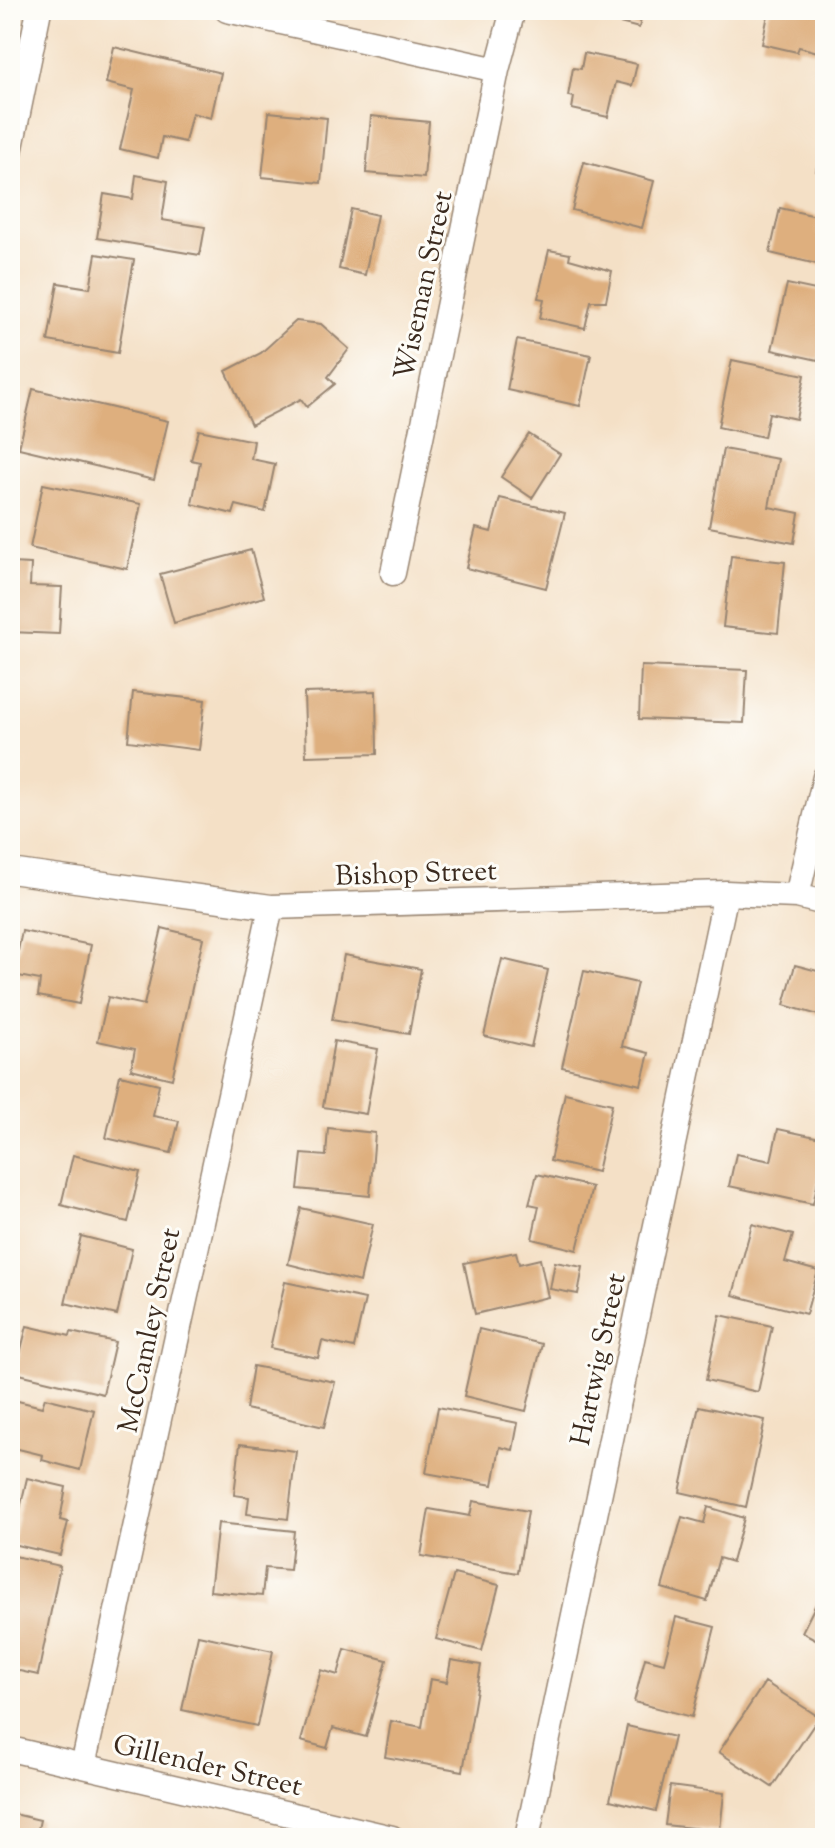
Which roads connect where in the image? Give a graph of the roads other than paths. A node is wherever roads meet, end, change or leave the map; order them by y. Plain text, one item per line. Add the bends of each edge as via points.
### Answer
1 (39, 10) edge
2 (227, 10) edge
3 (513, 10) edge
4 (497, 70) junction
5 (10, 152) edge
6 (393, 573) dead end
7 (825, 777) edge
8 (10, 871) edge
9 (726, 893) junction
10 (797, 896) junction
11 (825, 903) edge
12 (271, 907) junction
13 (10, 1749) edge
14 (83, 1766) junction
15 (392, 1838) edge
16 (527, 1838) edge

1 - 5 street
2 - 4 street
3 - 4 street, Wiseman Street
4 - 6 street, Wiseman Street
7 - 10 street
8 - 12 street, Bishop Street
9 - 10 street, Bishop Street
9 - 12 street, Bishop Street
9 - 16 street, Hartwig Street
10 - 11 street, Bishop Street
12 - 14 street, McCamley Street
13 - 14 street, Gillender Street
14 - 15 street, Gillender Street

